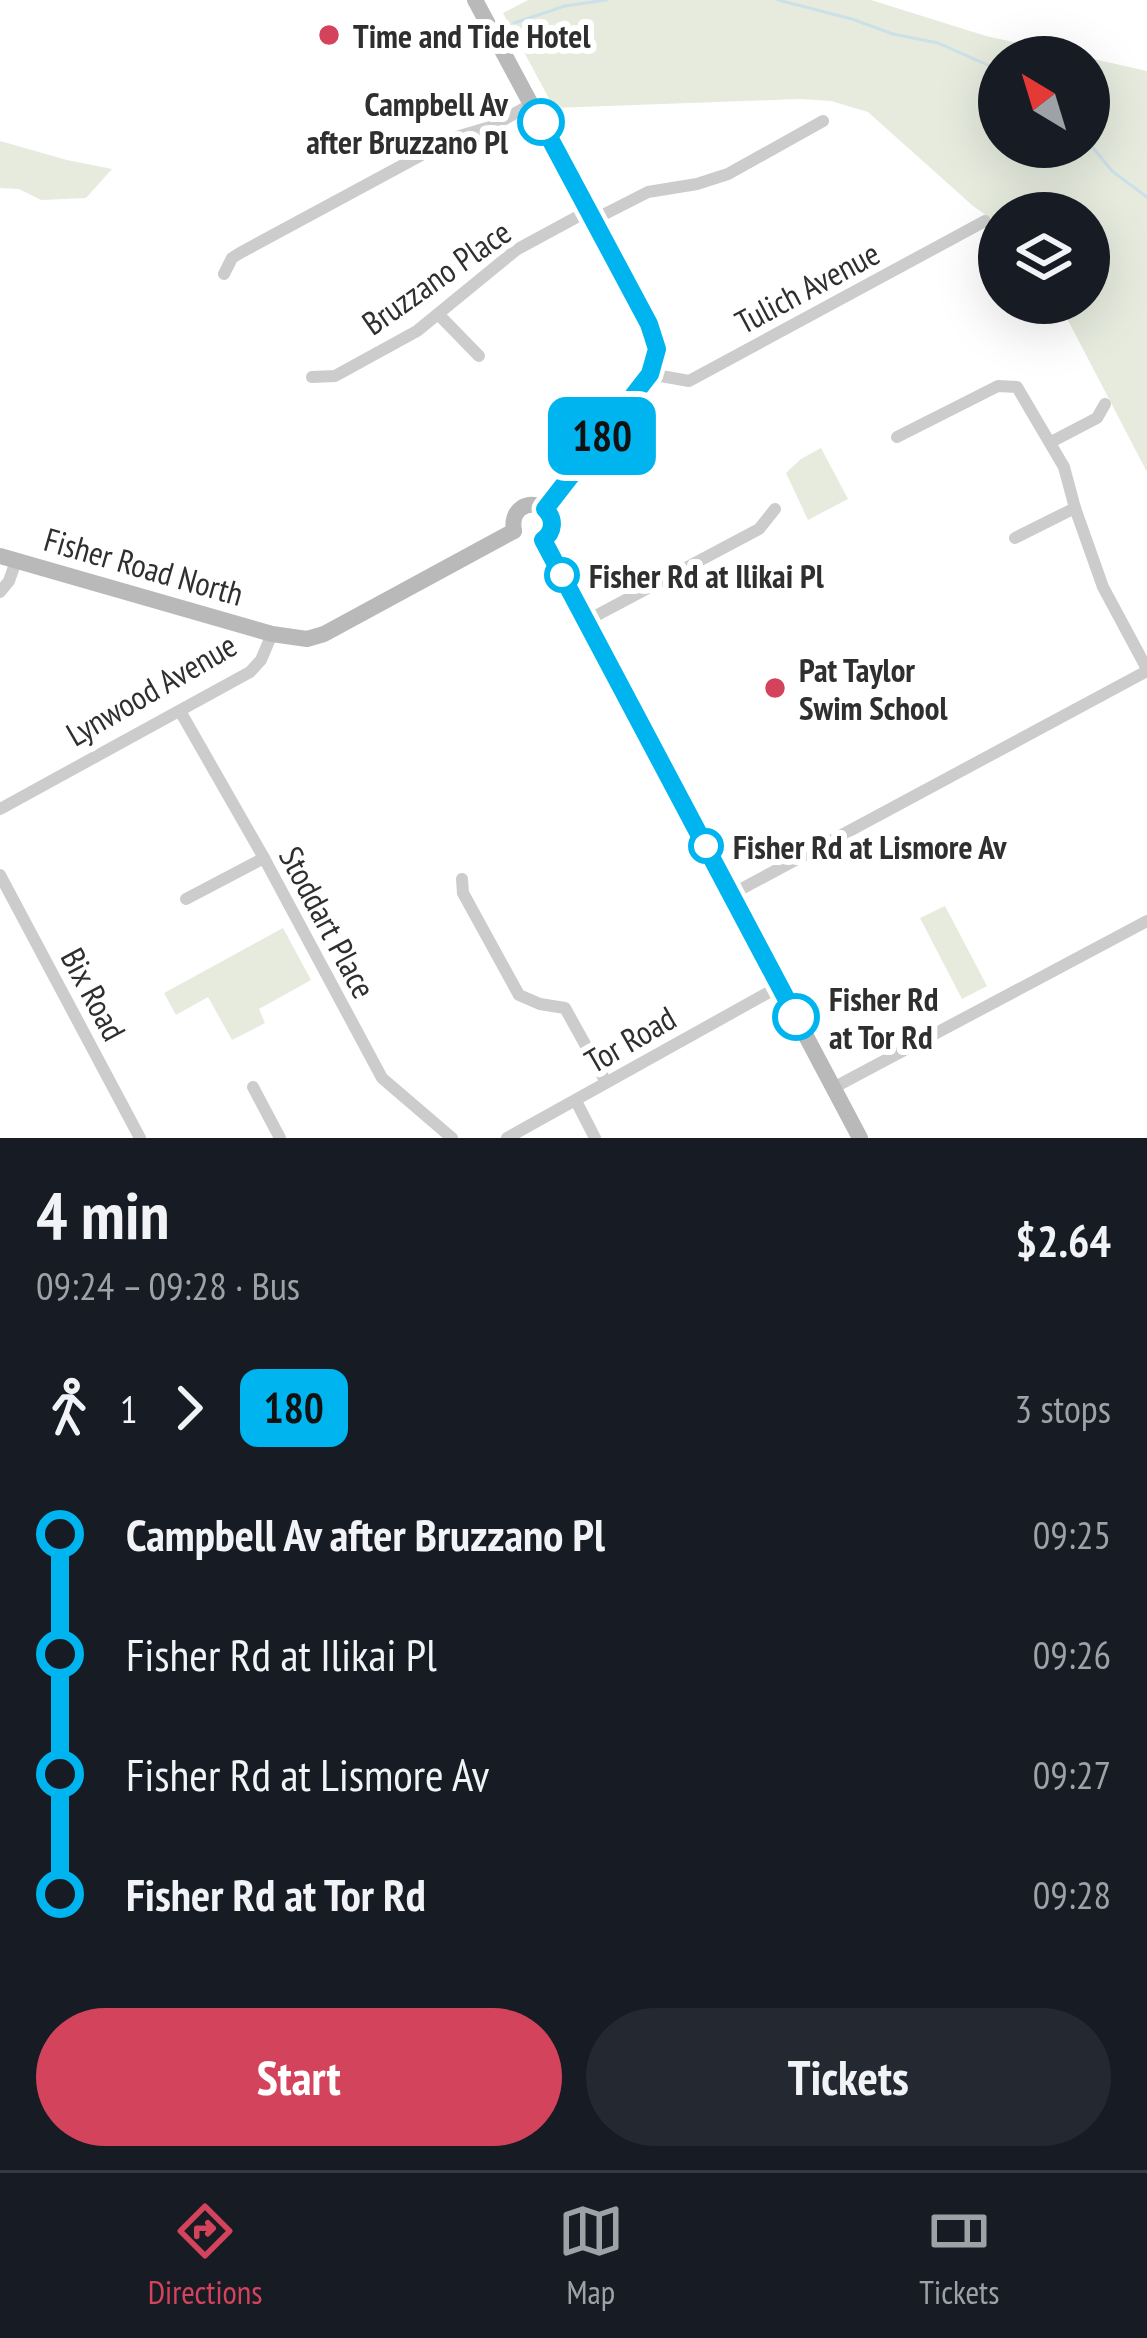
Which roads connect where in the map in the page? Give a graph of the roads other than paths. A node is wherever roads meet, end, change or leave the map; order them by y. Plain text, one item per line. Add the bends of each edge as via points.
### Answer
1 (475, 0) edge
2 (532, 104) junction
3 (823, 121) dead end
4 (590, 216) junction
5 (978, 225) edge
6 (224, 274) dead end
7 (439, 315) junction
8 (479, 356) dead end
9 (650, 374) junction
10 (312, 377) dead end
11 (1105, 404) dead end
12 (897, 437) dead end
13 (1051, 442) junction
14 (1075, 508) junction
15 (545, 509) junction
16 (775, 509) dead end
17 (514, 531) junction
18 (1016, 538) dead end
19 (543, 540) junction
20 (8, 559) edge
21 (0, 592) edge
22 (586, 621) junction
23 (272, 634) junction
24 (1147, 670) edge
25 (180, 711) junction
26 (0, 808) edge
27 (264, 858) junction
28 (0, 875) edge
29 (462, 879) dead end
30 (732, 894) junction
31 (186, 898) dead end
32 (1147, 921) edge
33 (780, 986) junction
34 (606, 1082) junction
35 (253, 1087) dead end
36 (833, 1088) junction
37 (576, 1101) junction
38 (140, 1138) edge
39 (280, 1138) edge
40 (452, 1138) edge
41 (507, 1138) edge
42 (595, 1138) edge
43 (860, 1138) edge

1 - 2 main road
2 - 4 main road
2 - 6 street via 232,258
3 - 4 street, Bruzzano Place via 728,174
4 - 7 street, Bruzzano Place via 516,250
4 - 9 main road via 653,334
5 - 9 street, Tulich Avenue via 689,381
7 - 8 street
7 - 10 street, Bruzzano Place via 352,368
9 - 15 main road
11 - 13 street via 1097,418
12 - 13 street via 998,386 1017,387
13 - 14 street
14 - 18 street
14 - 24 street via 1103,587
15 - 17 main road via 521,507
15 - 19 main road via 552,528
16 - 22 street via 759,529
17 - 19 main road via 529,543
17 - 23 main road, Lynwood Avenue via 324,634
19 - 22 main road
20 - 21 street via 9,581
20 - 23 main road, Fisher Road North
22 - 30 main road
23 - 25 street, Lynwood Avenue via 250,671
24 - 30 street
25 - 26 street, Lynwood Avenue
25 - 27 street, Stoddart Place
27 - 31 street
27 - 40 street, Stoddart Place via 382,1078
28 - 38 street, Bix Road
29 - 34 street via 518,994 565,1008
30 - 33 main road
32 - 36 street
33 - 34 street, Tor Road
33 - 36 main road
34 - 37 street, Tor Road
35 - 39 street
36 - 43 main road
37 - 41 street, Tor Road
37 - 42 street

